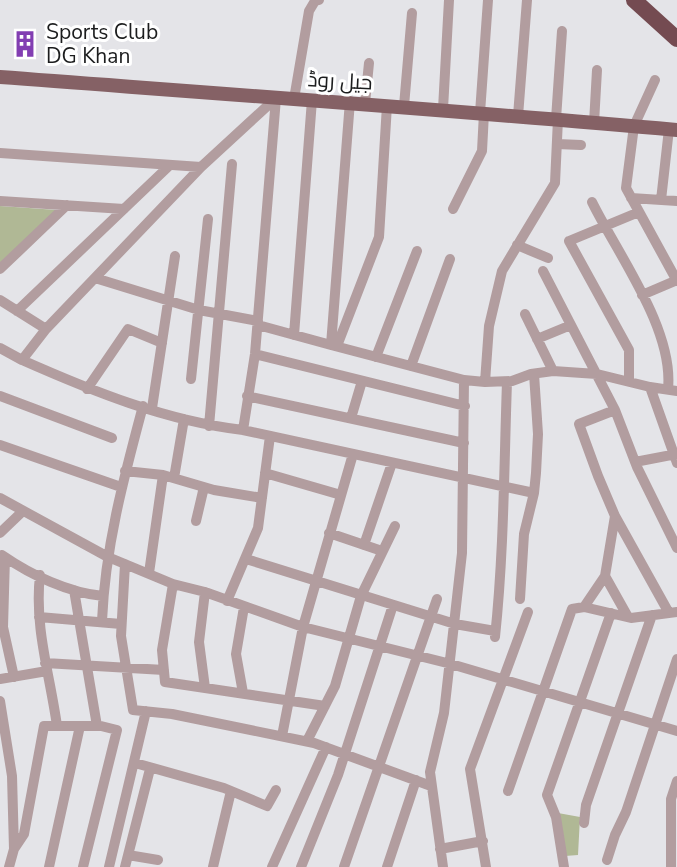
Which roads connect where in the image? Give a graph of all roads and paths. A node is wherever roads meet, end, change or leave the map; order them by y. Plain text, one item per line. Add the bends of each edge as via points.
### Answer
1 (316, 0) edge
2 (449, 0) edge
3 (488, 0) edge
4 (634, 0) edge
5 (645, 0) edge
6 (527, 1) edge
7 (412, 13) dead end
8 (677, 29) edge
9 (562, 30) dead end
10 (677, 39) edge
11 (369, 63) dead end
12 (597, 70) dead end
13 (0, 77) edge
14 (655, 80) dead end
15 (276, 98) junction
16 (294, 99) junction
17 (312, 100) junction
18 (357, 102) junction
19 (387, 104) junction
20 (404, 106) junction
21 (443, 110) junction
22 (482, 113) junction
23 (518, 116) junction
24 (557, 119) junction
25 (594, 122) junction
26 (634, 126) junction
27 (673, 130) edge
28 (557, 144) junction
29 (581, 145) dead end
30 (0, 153) edge
31 (232, 164) dead end
32 (170, 165) junction
33 (201, 167) junction
34 (631, 198) junction
35 (661, 200) junction
36 (0, 201) edge
37 (677, 201) edge
38 (592, 202) dead end
39 (66, 205) junction
40 (124, 209) junction
41 (453, 209) dead end
42 (639, 212) junction
43 (208, 219) dead end
44 (604, 226) junction
45 (517, 246) junction
46 (417, 251) dead end
47 (174, 256) dead end
48 (548, 258) dead end
49 (450, 259) dead end
50 (671, 261) edge
51 (0, 269) edge
52 (543, 271) dead end
53 (95, 278) junction
54 (677, 280) edge
55 (642, 295) junction
56 (0, 300) edge
57 (169, 301) junction
58 (199, 310) junction
59 (17, 311) junction
60 (219, 314) junction
61 (525, 314) dead end
62 (258, 323) junction
63 (571, 325) junction
64 (46, 329) junction
65 (294, 335) junction
66 (537, 339) junction
67 (162, 343) junction
68 (334, 345) junction
69 (0, 348) edge
70 (255, 354) junction
71 (376, 357) junction
72 (22, 360) junction
73 (411, 366) junction
74 (553, 371) junction
75 (534, 374) junction
76 (597, 374) junction
77 (191, 379) dead end
78 (464, 380) junction
79 (362, 381) junction
80 (629, 381) junction
81 (485, 382) junction
82 (508, 382) junction
83 (650, 387) junction
84 (87, 389) junction
85 (672, 390) edge
86 (247, 396) junction
87 (0, 397) edge
88 (465, 406) junction
89 (147, 407) junction
90 (615, 410) junction
91 (351, 418) junction
92 (184, 419) junction
93 (209, 426) junction
94 (243, 430) junction
95 (270, 436) junction
96 (113, 438) dead end
97 (464, 443) junction
98 (0, 445) edge
99 (353, 454) junction
100 (676, 457) edge
101 (635, 462) junction
102 (392, 463) junction
103 (125, 471) junction
104 (265, 473) junction
105 (168, 477) junction
106 (464, 477) junction
107 (121, 487) junction
108 (204, 487) junction
109 (503, 487) junction
110 (534, 493) junction
111 (341, 495) junction
112 (0, 498) edge
113 (262, 498) junction
114 (23, 511) junction
115 (615, 516) junction
116 (196, 521) dead end
117 (394, 526) dead end
118 (0, 533) edge
119 (330, 533) junction
120 (364, 545) junction
121 (677, 548) edge
122 (382, 551) junction
123 (2, 555) edge
124 (108, 557) junction
125 (246, 559) junction
126 (125, 564) junction
127 (149, 573) junction
128 (40, 575) junction
129 (605, 576) junction
130 (316, 582) junction
131 (173, 584) junction
132 (74, 590) junction
133 (205, 592) junction
134 (103, 596) junction
135 (361, 596) junction
136 (438, 599) dead end
137 (520, 599) dead end
138 (227, 601) junction
139 (393, 605) junction
140 (244, 607) junction
141 (584, 607) junction
142 (527, 612) dead end
143 (611, 613) junction
144 (673, 613) edge
145 (652, 615) junction
146 (39, 617) junction
147 (431, 617) junction
148 (628, 617) junction
149 (79, 620) junction
150 (102, 621) junction
151 (121, 624) junction
152 (456, 624) junction
153 (303, 627) junction
154 (348, 637) junction
155 (380, 645) junction
156 (418, 656) junction
157 (677, 659) edge
158 (85, 664) junction
159 (451, 664) junction
160 (46, 667) junction
161 (125, 667) junction
162 (164, 670) junction
163 (14, 677) junction
164 (0, 679) edge
165 (504, 680) junction
166 (205, 688) junction
167 (543, 691) junction
168 (243, 693) junction
169 (289, 699) junction
170 (0, 701) edge
171 (580, 701) junction
172 (325, 706) junction
173 (146, 711) junction
174 (618, 713) junction
175 (654, 723) junction
176 (57, 726) junction
177 (80, 726) junction
178 (97, 726) junction
179 (677, 731) edge
180 (282, 736) junction
181 (307, 741) junction
182 (326, 747) junction
183 (343, 754) junction
184 (135, 763) junction
185 (378, 767) junction
186 (150, 769) junction
187 (6, 773) edge
188 (416, 780) junction
189 (677, 781) edge
190 (431, 786) junction
191 (276, 790) dead end
192 (231, 791) junction
193 (508, 791) dead end
194 (584, 823) dead end
195 (0, 830) edge
196 (13, 833) junction
197 (482, 841) junction
198 (14, 849) junction
199 (440, 849) junction
200 (128, 855) junction
201 (158, 860) dead end
202 (607, 860) dead end
203 (9, 867) edge
204 (48, 867) edge
205 (83, 867) edge
206 (109, 867) edge
207 (125, 867) edge
208 (213, 867) edge
209 (272, 867) edge
210 (301, 867) edge
211 (344, 867) edge
212 (387, 867) edge
213 (443, 867) edge
214 (486, 867) edge
215 (564, 867) edge
216 (671, 867) edge

1 - 16 street via 309,11
2 - 21 street
3 - 22 street
4 - 10 highway
5 - 8 highway
6 - 23 street
7 - 20 street
9 - 24 street
11 - 18 street
12 - 25 street
13 - 15 main road, جیل روڈ
14 - 26 street
15 - 16 main road, جیل روڈ
15 - 33 street
15 - 62 street
16 - 17 main road, جیل روڈ
17 - 18 main road, جیل روڈ
17 - 65 street
18 - 19 main road, جیل روڈ
18 - 68 street
19 - 20 main road, جیل روڈ
19 - 68 street via 379,237
20 - 21 main road, جیل روڈ
21 - 22 main road, جیل روڈ
22 - 23 main road, جیل روڈ
22 - 41 street via 482,151
23 - 24 main road, جیل روڈ
24 - 25 main road, جیل روڈ
24 - 28 street
25 - 26 main road, جیل روڈ
26 - 27 main road, جیل روڈ
26 - 34 street via 626,182
27 - 35 street
28 - 29 street
28 - 45 street via 552,190
30 - 32 street
31 - 60 street
32 - 33 street
32 - 40 street
33 - 53 street
34 - 35 street
34 - 42 street
35 - 37 street
36 - 39 street
38 - 44 street
39 - 40 street
39 - 51 street
40 - 59 street
42 - 44 street
42 - 50 street
43 - 58 street
44 - 55 street
44 - 80 street via 569,241 628,350
45 - 48 street
45 - 81 street via 502,271 489,326
46 - 71 street
47 - 57 street
49 - 73 street
50 - 54 street
52 - 63 street
53 - 57 street
53 - 64 street
54 - 55 street
55 - 85 street via 662,337
56 - 59 street
57 - 58 street
57 - 67 street
58 - 60 street
58 - 77 street
59 - 64 street
60 - 62 street
60 - 93 street
61 - 66 street
62 - 65 street
62 - 70 street
63 - 66 street
63 - 76 street
64 - 72 street
65 - 68 street
66 - 74 street
67 - 84 street via 128,328
67 - 89 street
68 - 71 street
69 - 72 street
70 - 79 street
70 - 86 street
71 - 73 street
72 - 84 street
73 - 78 street
74 - 75 street
74 - 76 street
75 - 82 street
75 - 110 street via 538,434
76 - 80 street
76 - 90 street
78 - 81 street
78 - 88 street
79 - 88 street
79 - 91 street
80 - 83 street
81 - 82 street
82 - 109 street
83 - 85 street
83 - 100 street
84 - 89 street
86 - 91 street
86 - 94 street
87 - 96 street
88 - 97 street
89 - 92 street
89 - 103 street
90 - 101 street
90 - 115 street via 579,424
91 - 97 street
92 - 93 street
92 - 105 street
93 - 94 street
94 - 95 street
95 - 99 street
95 - 104 street
97 - 106 street
98 - 107 street
99 - 102 street
99 - 111 street
100 - 101 street
101 - 121 street
102 - 106 street
102 - 120 street
103 - 105 street
103 - 107 street
104 - 111 street
104 - 113 street
105 - 108 street
105 - 127 street
106 - 109 street
106 - 152 street
107 - 124 street
108 - 113 street
108 - 116 street
109 - 110 street
109 - 152 street via 495,634
110 - 137 street via 524,534
111 - 119 street
112 - 114 street
113 - 125 street via 258,528
114 - 118 street
114 - 124 street
115 - 129 street
115 - 144 street
117 - 122 street
119 - 120 street
119 - 130 street
120 - 122 street
122 - 135 street
123 - 128 street
123 - 163 street via 3,627
124 - 126 street
124 - 134 street
125 - 130 street
125 - 138 street
126 - 127 street
126 - 151 street
127 - 131 street
128 - 132 street
128 - 146 street
129 - 141 street
129 - 148 street
130 - 135 street
130 - 153 street
131 - 133 street
131 - 162 street via 162,650
132 - 134 street
132 - 149 street
133 - 138 street
133 - 166 street via 199,642
134 - 150 street
135 - 139 street
135 - 154 street
136 - 147 street
138 - 140 street
139 - 147 street
139 - 155 street
140 - 153 street
140 - 168 street via 236,654
141 - 143 street
141 - 167 street via 572,609
142 - 165 street
143 - 148 street
143 - 171 street
144 - 145 street
145 - 148 street
145 - 174 street
146 - 149 street
146 - 160 street
147 - 152 street
147 - 156 street
149 - 150 street
149 - 158 street
150 - 151 street
151 - 161 street
152 - 159 street
153 - 154 street
153 - 169 street
154 - 155 street
154 - 172 street
155 - 156 street
155 - 183 street
156 - 159 street
156 - 185 street
157 - 175 street
158 - 160 street
158 - 161 street
158 - 178 street
159 - 165 street
159 - 190 street
160 - 163 street
160 - 176 street
161 - 162 street
161 - 173 street via 133,710
162 - 166 street via 165,682
163 - 164 street
165 - 167 street
165 - 197 street via 470,769
166 - 168 street
167 - 171 street
167 - 193 street
168 - 169 street
169 - 172 street
169 - 180 street
170 - 187 street
171 - 174 street
171 - 215 street via 547,795 556,817
172 - 181 street
173 - 180 street
173 - 184 street
174 - 175 street
174 - 194 street
175 - 179 street
175 - 202 street
176 - 177 street
176 - 198 street via 44,726 24,834
177 - 178 street
177 - 204 street
178 - 205 street via 117,730
180 - 181 street
181 - 182 street
182 - 183 street
182 - 209 street
183 - 185 street
183 - 210 street
184 - 186 street
184 - 206 street
185 - 188 street
185 - 211 street
186 - 192 street
186 - 200 street
187 - 196 street
188 - 190 street
188 - 212 street
189 - 216 street via 671,799
190 - 199 street
191 - 192 street via 267,806
192 - 208 street
195 - 196 street
196 - 198 street
197 - 199 street
197 - 214 street
198 - 203 street
199 - 213 street
200 - 201 street
200 - 207 street

